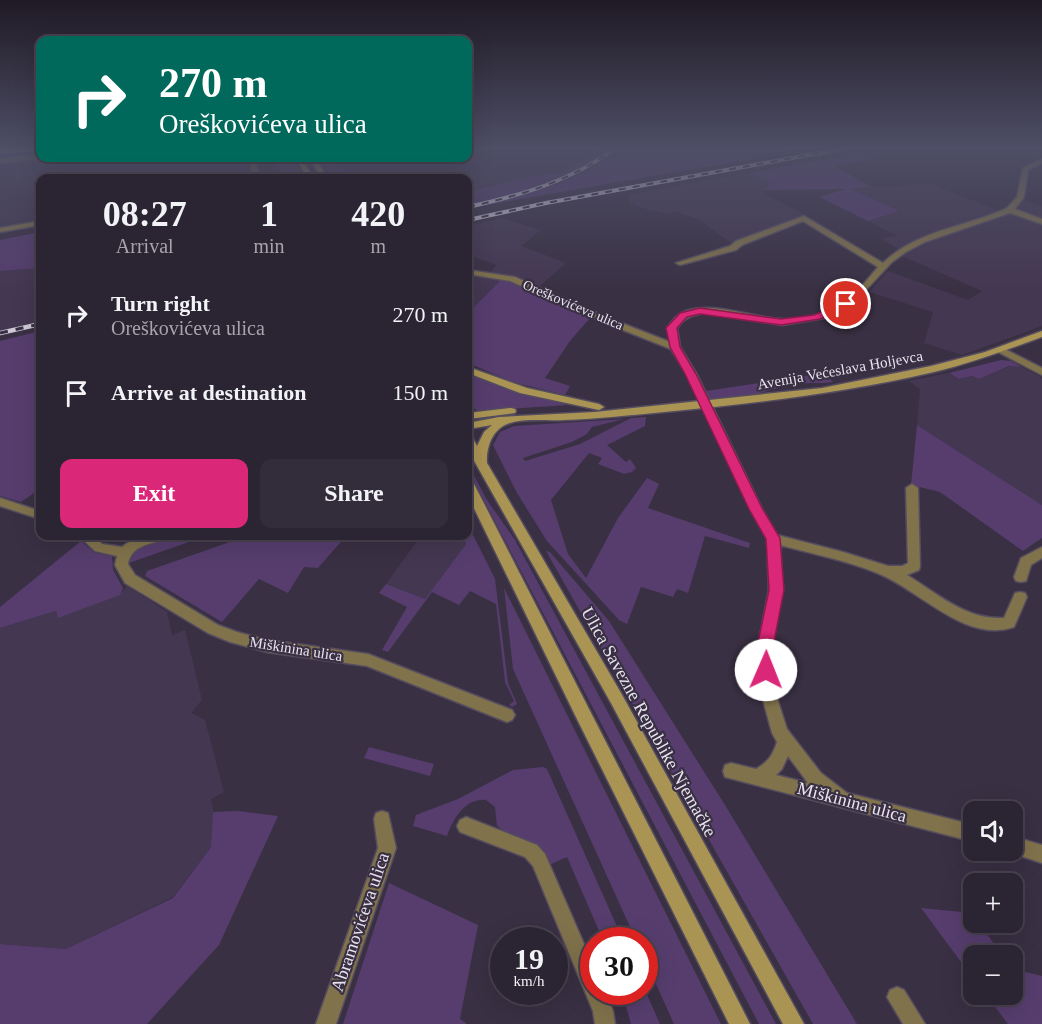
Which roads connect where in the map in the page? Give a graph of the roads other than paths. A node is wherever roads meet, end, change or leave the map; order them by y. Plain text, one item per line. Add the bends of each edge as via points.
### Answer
1 (1021, 195) edge
2 (1010, 210) junction
3 (1042, 222) edge
4 (36, 224) edge
5 (0, 230) edge
6 (680, 263) dead end
7 (882, 266) junction
8 (472, 273) edge
9 (1042, 334) edge
10 (675, 347) junction
11 (1001, 350) junction
12 (472, 372) edge
13 (1042, 372) edge
14 (705, 406) junction
15 (599, 407) junction
16 (638, 410) junction
17 (472, 416) edge
18 (510, 420) junction
19 (472, 425) edge
20 (472, 448) edge
21 (481, 466) junction
22 (912, 488) dead end
23 (472, 492) edge
24 (0, 502) edge
25 (36, 514) edge
26 (773, 538) junction
27 (90, 540) edge
28 (149, 540) edge
29 (124, 552) junction
30 (1042, 552) edge
31 (885, 570) junction
32 (1021, 577) dead end
33 (1020, 597) dead end
34 (507, 715) dead end
35 (785, 742) junction
36 (731, 771) dead end
37 (758, 777) junction
38 (844, 801) junction
39 (382, 819) dead end
40 (466, 826) dead end
41 (963, 831) edge
42 (1023, 849) edge
43 (1042, 854) edge
44 (580, 958) edge
45 (897, 997) dead end
46 (600, 1005) edge
47 (326, 1024) edge
48 (605, 1024) edge
49 (740, 1024) edge
50 (794, 1024) edge
51 (915, 1024) edge

1 - 2 street
2 - 3 street
2 - 7 street via 916,243
4 - 5 street
6 - 7 street via 733,248 804,218
7 - 10 street via 854,300 808,320 781,322 715,311 683,315 672,328
8 - 10 street, Oreškovićeva ulica via 512,279
9 - 11 main road, Avenija Većeslava Holjevca
10 - 14 street
11 - 13 street
11 - 14 main road, Avenija Većeslava Holjevca via 889,379
12 - 15 main road via 524,392
14 - 16 main road, Avenija Većeslava Holjevca
14 - 26 street
15 - 16 main road, Avenija Većeslava Holjevca
15 - 17 main road, Avenija Većeslava Holjevca
16 - 18 main road, Avenija Većeslava Holjevca
18 - 19 main road, Avenija Većeslava Holjevca
18 - 21 main road via 486,436
20 - 21 main road, Ulica Savezne Republike Njemačke
21 - 50 main road, Ulica Savezne Republike Njemačke via 616,698
22 - 31 street via 914,566 904,572
23 - 49 main road
24 - 25 street
26 - 31 street
26 - 35 street via 776,590 764,652 767,689
27 - 29 street via 99,548
28 - 29 street
29 - 34 street, Miškinina ulica via 121,565 130,579 235,638 368,660
30 - 32 street via 1026,562
31 - 33 street via 946,608 985,623 1009,623
35 - 37 street via 779,762
35 - 38 street via 815,779
36 - 37 street, Miškinina ulica
37 - 38 street, Miškinina ulica
38 - 41 street, Miškinina ulica
39 - 47 street, Abramovićeva ulica via 387,848
40 - 44 street via 531,850 539,860
42 - 43 street
45 - 51 street
46 - 48 street

